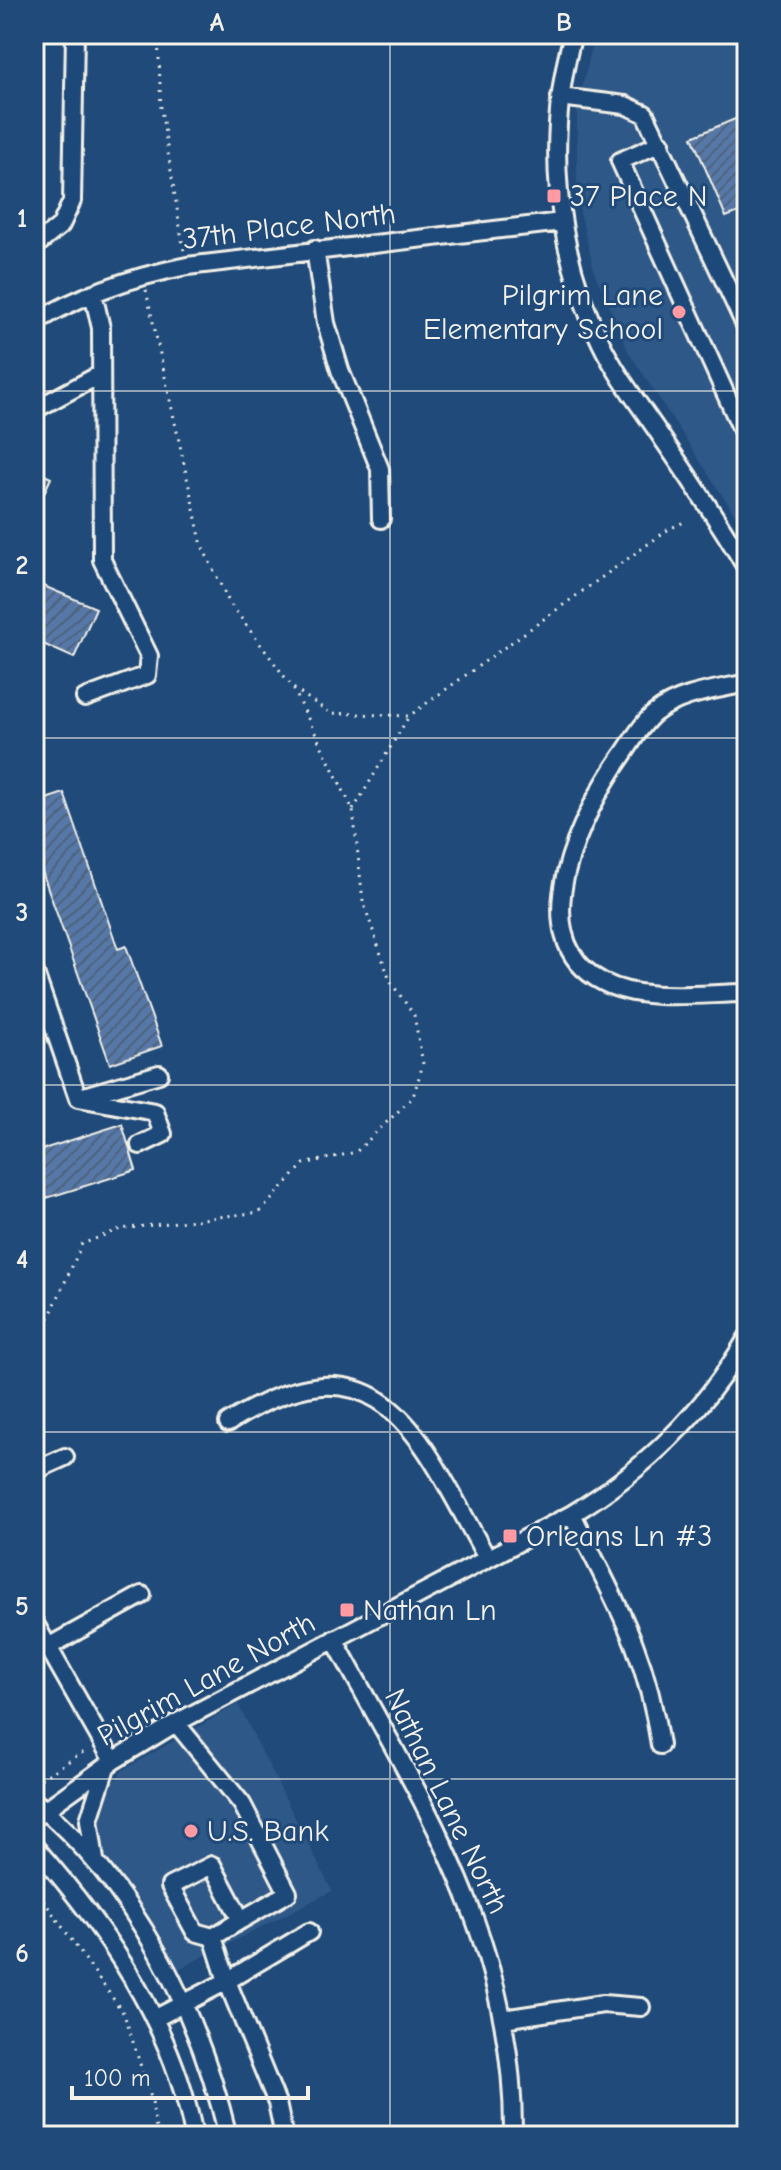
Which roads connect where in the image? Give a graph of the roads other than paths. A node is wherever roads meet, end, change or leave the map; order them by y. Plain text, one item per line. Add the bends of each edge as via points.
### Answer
1 (75, 34) edge
2 (573, 34) edge
3 (560, 97) junction
4 (661, 143) junction
5 (562, 222) junction
6 (34, 247) edge
7 (315, 249) junction
8 (93, 293) junction
9 (34, 323) edge
10 (747, 329) edge
11 (101, 374) junction
12 (34, 410) edge
13 (747, 441) edge
14 (381, 519) dead end
15 (747, 569) edge
16 (747, 683) edge
17 (85, 698) dead end
18 (34, 970) edge
19 (747, 993) edge
20 (159, 1074) dead end
21 (78, 1098) junction
22 (140, 1145) dead end
23 (747, 1338) edge
24 (742, 1360) edge
25 (228, 1423) dead end
26 (65, 1457) dead end
27 (34, 1471) edge
28 (572, 1514) junction
29 (487, 1558) junction
30 (142, 1595) dead end
31 (34, 1622) edge
32 (334, 1639) junction
33 (48, 1647) junction
34 (176, 1723) junction
35 (660, 1745) dead end
36 (110, 1764) junction
37 (38, 1809) edge
38 (34, 1846) edge
39 (96, 1866) junction
40 (241, 1920) junction
41 (309, 1932) dead end
42 (213, 1937) junction
43 (227, 1981) junction
44 (183, 2003) junction
45 (641, 2007) dead end
46 (154, 2019) junction
47 (503, 2019) junction
48 (194, 2136) edge
49 (228, 2136) edge
50 (284, 2136) edge
51 (513, 2136) edge

1 - 6 street via 72,201 61,225
2 - 3 street
3 - 4 street via 625,105 645,114
3 - 5 street via 556,150
4 - 10 street
4 - 13 street via 620,161
5 - 7 street, 37th Place North
5 - 15 street via 581,298 602,345
7 - 8 street, 37th Place North via 187,266
7 - 14 street via 326,323 380,469
8 - 9 street, 37th Place North
8 - 11 street via 101,328
11 - 12 street
11 - 17 street via 102,560 149,656 147,675
16 - 19 street via 673,702 645,724 585,814 572,844 562,911 572,951 600,981 640,993
18 - 21 street
20 - 21 street
21 - 22 street via 155,1112 163,1134
23 - 24 street, Pilgrim Lane North
24 - 28 street, Pilgrim Lane North via 653,1456 618,1486
25 - 29 street via 288,1390 340,1386 366,1394 409,1425
26 - 27 street
28 - 29 street, Pilgrim Lane North
28 - 35 street via 630,1628 648,1680
29 - 32 street, Pilgrim Lane North
30 - 33 street
31 - 33 street
32 - 34 street, Pilgrim Lane North
32 - 47 street, Nathan Lane North via 462,1879 482,1932
33 - 36 street
34 - 36 street, Pilgrim Lane North
34 - 40 street via 242,1804 288,1893
36 - 37 street, Pilgrim Lane North
36 - 39 street via 89,1820
37 - 39 street
38 - 46 street via 107,1935
39 - 44 street via 150,1941
40 - 42 street
40 - 42 street via 212,1865 170,1886 195,1932
41 - 43 street
42 - 43 street
43 - 44 street
43 - 50 street via 277,2103
44 - 46 street
44 - 49 street
45 - 47 street via 603,2004
46 - 48 street
47 - 51 street, Nathan Lane North

